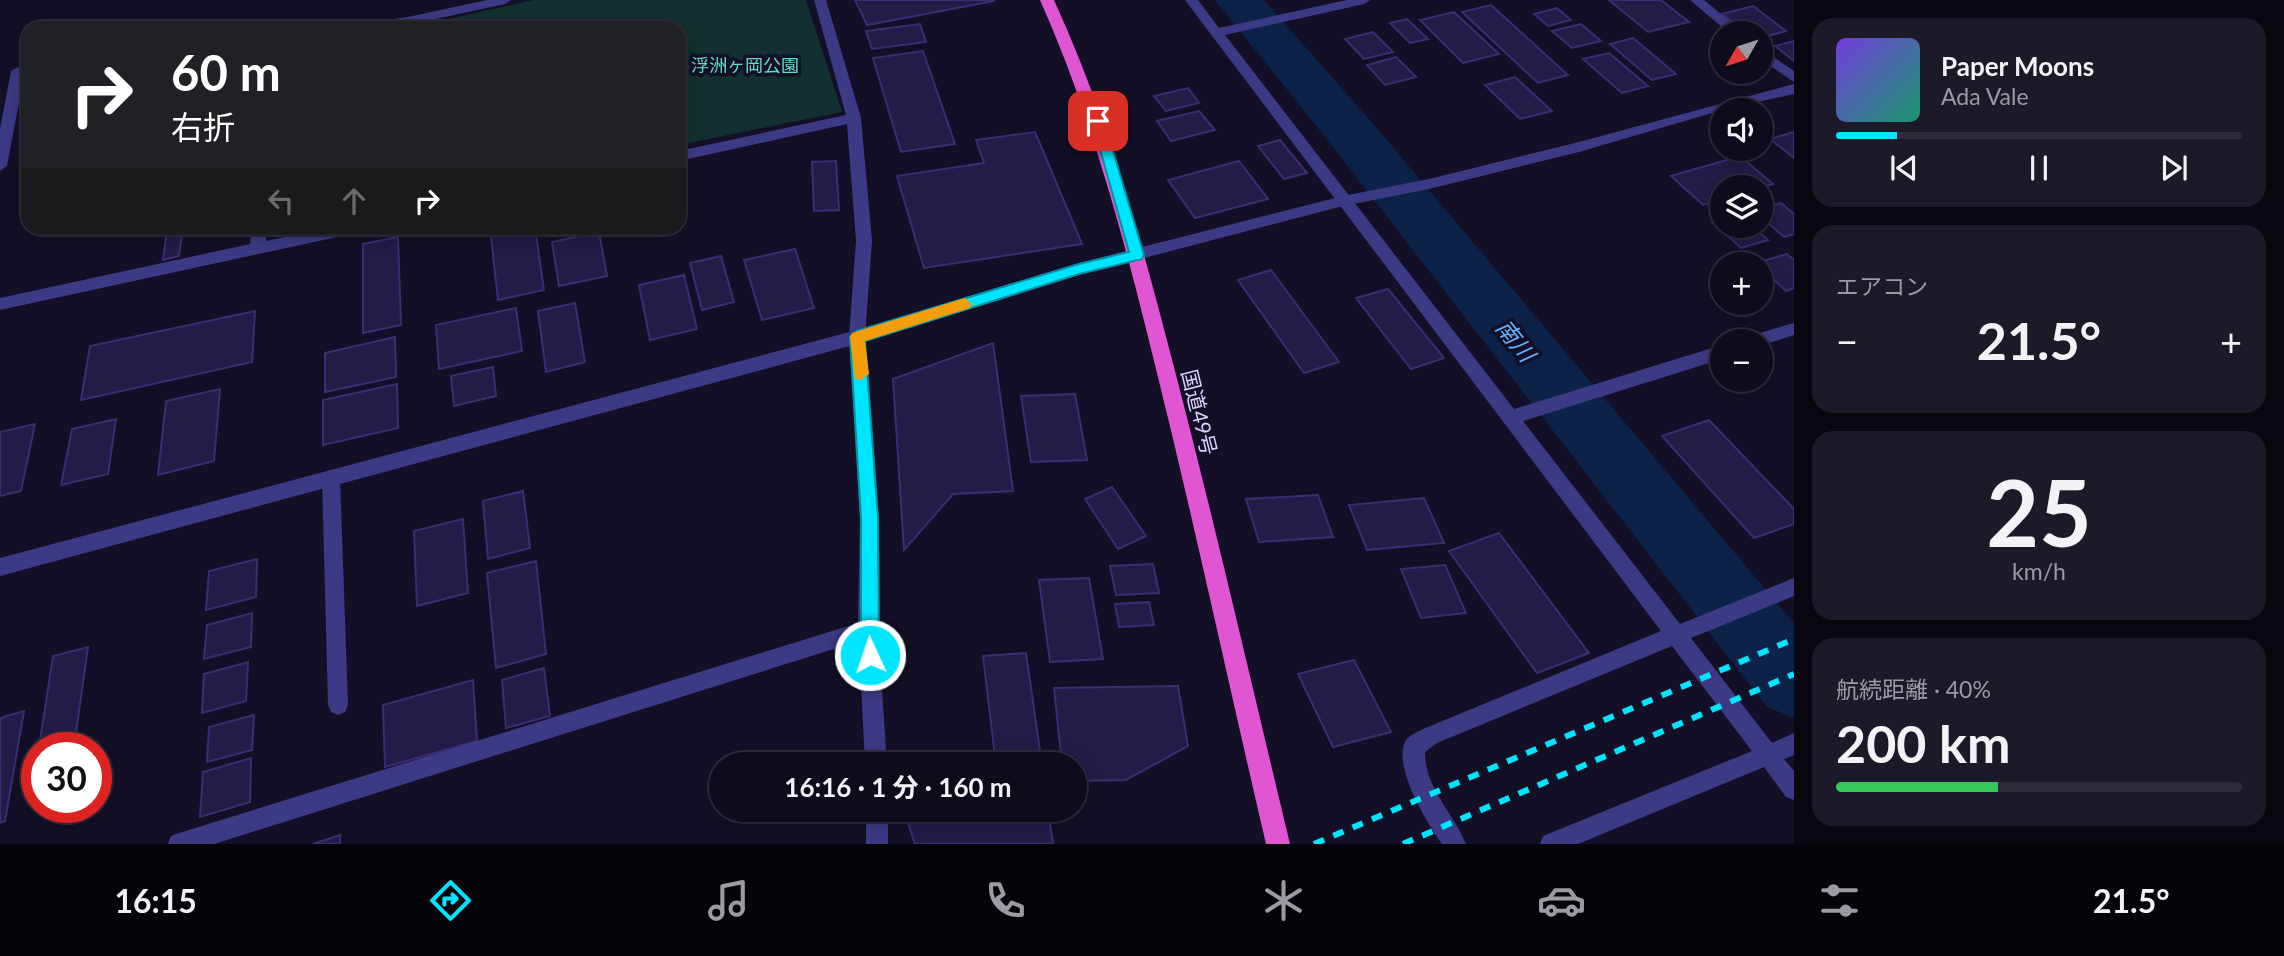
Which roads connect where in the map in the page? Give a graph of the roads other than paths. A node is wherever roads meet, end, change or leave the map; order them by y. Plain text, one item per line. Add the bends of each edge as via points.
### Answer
1 (505, 0) edge
2 (820, 0) edge
3 (1047, 0) edge
4 (1191, 0) edge
5 (1364, 0) edge
6 (1696, 0) edge
7 (412, 21) edge
8 (1722, 21) edge
9 (1224, 32) junction
10 (1773, 62) edge
11 (21, 71) edge
12 (0, 75) edge
13 (1794, 78) edge
14 (21, 79) edge
15 (1794, 89) edge
16 (854, 118) junction
17 (686, 154) edge
18 (0, 166) edge
19 (1349, 200) junction
20 (259, 235) edge
21 (318, 235) edge
22 (258, 248) junction
23 (1137, 255) junction
24 (0, 304) edge
25 (1794, 329) edge
26 (1773, 335) edge
27 (857, 337) junction
28 (1710, 356) edge
29 (1517, 416) junction
30 (331, 478) junction
31 (0, 567) edge
32 (1794, 587) edge
33 (868, 629) junction
34 (1684, 632) junction
35 (338, 705) dead end
36 (1783, 749) edge
37 (875, 752) edge
38 (1794, 789) edge
39 (877, 822) edge
40 (179, 844) edge
41 (877, 844) edge
42 (1278, 844) edge
43 (1455, 844) edge
44 (1551, 844) edge

1 - 7 street
2 - 16 street
3 - 23 highway, 国道49号 via 1107,144
4 - 9 street
5 - 9 street
6 - 8 street
9 - 19 street
10 - 13 street
11 - 12 street
14 - 18 street
15 - 19 street via 1429,184
16 - 17 street
16 - 27 street via 864,241
19 - 23 street
19 - 29 street
20 - 22 street
21 - 22 street
22 - 24 street
23 - 27 street
23 - 42 highway, 国道49号
25 - 26 street
27 - 30 street
27 - 33 street via 869,518
28 - 29 street
29 - 34 street
30 - 31 street
30 - 35 street
32 - 34 street
33 - 37 street
33 - 40 street
34 - 36 street
34 - 43 street via 1414,746 1414,770
36 - 38 street
36 - 44 street
39 - 41 street

